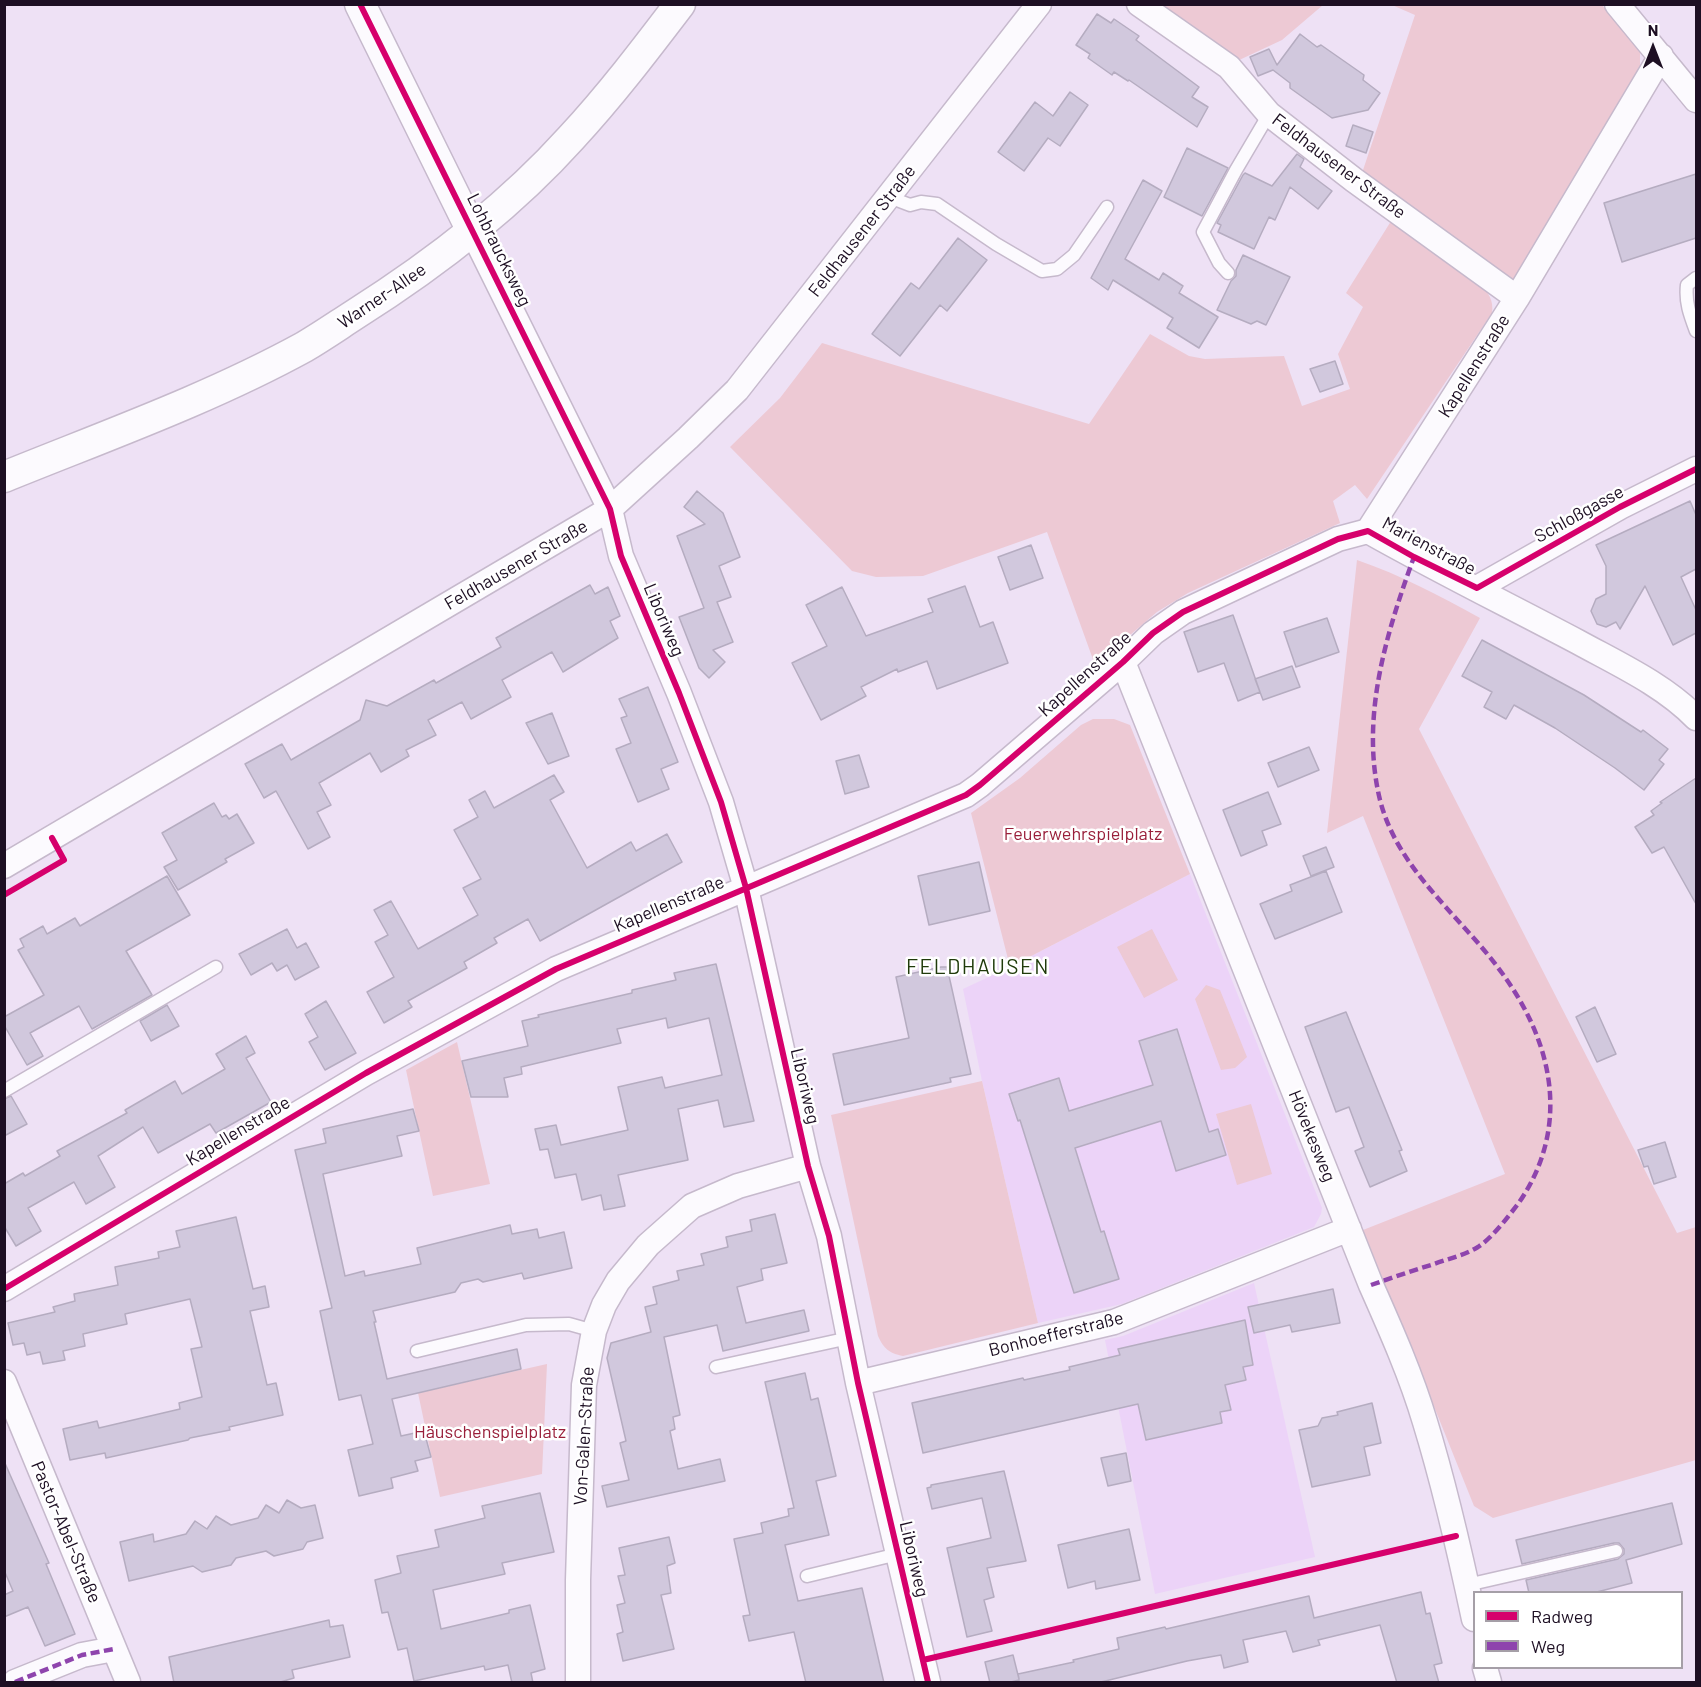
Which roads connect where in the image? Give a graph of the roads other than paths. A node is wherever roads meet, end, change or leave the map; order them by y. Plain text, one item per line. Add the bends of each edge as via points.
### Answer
1 (360, 4) edge
2 (680, 4) edge
3 (1039, 4) edge
4 (1139, 4) edge
5 (1617, 4) edge
6 (1661, 56) junction
7 (1696, 100) edge
8 (1269, 114) junction
9 (889, 197) junction
10 (1107, 207) dead end
11 (472, 231) junction
12 (1228, 273) dead end
13 (1696, 278) edge
14 (1517, 298) junction
15 (1696, 331) edge
16 (1696, 469) edge
17 (4, 477) edge
18 (610, 509) junction
19 (1368, 531) junction
20 (1477, 588) junction
21 (1123, 663) junction
22 (1696, 718) edge
23 (4, 866) edge
24 (746, 888) junction
25 (216, 967) dead end
26 (4, 1091) edge
27 (808, 1166) junction
28 (1349, 1229) junction
29 (4, 1288) edge
30 (594, 1331) junction
31 (849, 1338) junction
32 (417, 1351) dead end
33 (716, 1367) dead end
34 (4, 1382) edge
35 (858, 1383) junction
36 (1616, 1551) dead end
37 (898, 1554) junction
38 (807, 1576) dead end
39 (1467, 1585) junction
40 (1473, 1614) edge
41 (114, 1649) junction
42 (15, 1683) edge
43 (128, 1683) edge
44 (578, 1683) edge
45 (928, 1683) edge

1 - 11 street, Lohbraucksweg
2 - 11 street, Warner-Allee via 570,140
3 - 9 street, Feldhausener Straße
4 - 8 street, Feldhausener Straße via 1228,66
5 - 6 street
6 - 7 street
6 - 14 street, Kapellenstraße
8 - 12 lane via 1203,232
8 - 14 street, Feldhausener Straße
9 - 10 lane via 910,205 937,204 1042,271 1057,269 1074,255
9 - 18 street, Feldhausener Straße via 737,390
11 - 17 street, Warner-Allee via 402,285 304,346 196,399
11 - 18 street, Lohbraucksweg
13 - 15 lane via 1687,285 1686,294
14 - 19 street, Kapellenstraße
16 - 20 street, Schloßgasse
18 - 23 street, Feldhausener Straße
18 - 24 street, Liboriweg via 621,556 721,802
19 - 20 street, Marienstraße
19 - 21 street, Kapellenstraße via 1338,539 1183,612 1153,633
20 - 22 street, Marienstraße via 1629,669
21 - 24 street, Kapellenstraße via 966,795
21 - 28 street, Hövekesweg
24 - 27 street, Liboriweg
24 - 29 street, Kapellenstraße via 556,969 366,1073
25 - 26 lane
27 - 30 street, Von-Galen-Straße via 738,1186 692,1206 648,1245 618,1281
27 - 31 street, Liboriweg via 829,1236
28 - 35 street, Bonhoefferstraße via 1114,1322
28 - 39 street, Hövekesweg via 1399,1347 1425,1421
30 - 32 lane via 569,1324 526,1325
30 - 44 street, Von-Galen-Straße via 584,1384
31 - 33 lane
31 - 35 street, Liboriweg
34 - 41 street, Pastor-Abel-Straße
35 - 37 street, Liboriweg
36 - 39 lane
37 - 38 lane, Liboriweg
37 - 45 street, Liboriweg
39 - 40 street, Hövekesweg
41 - 42 street via 82,1655
41 - 43 street, Pastor-Abel-Straße

